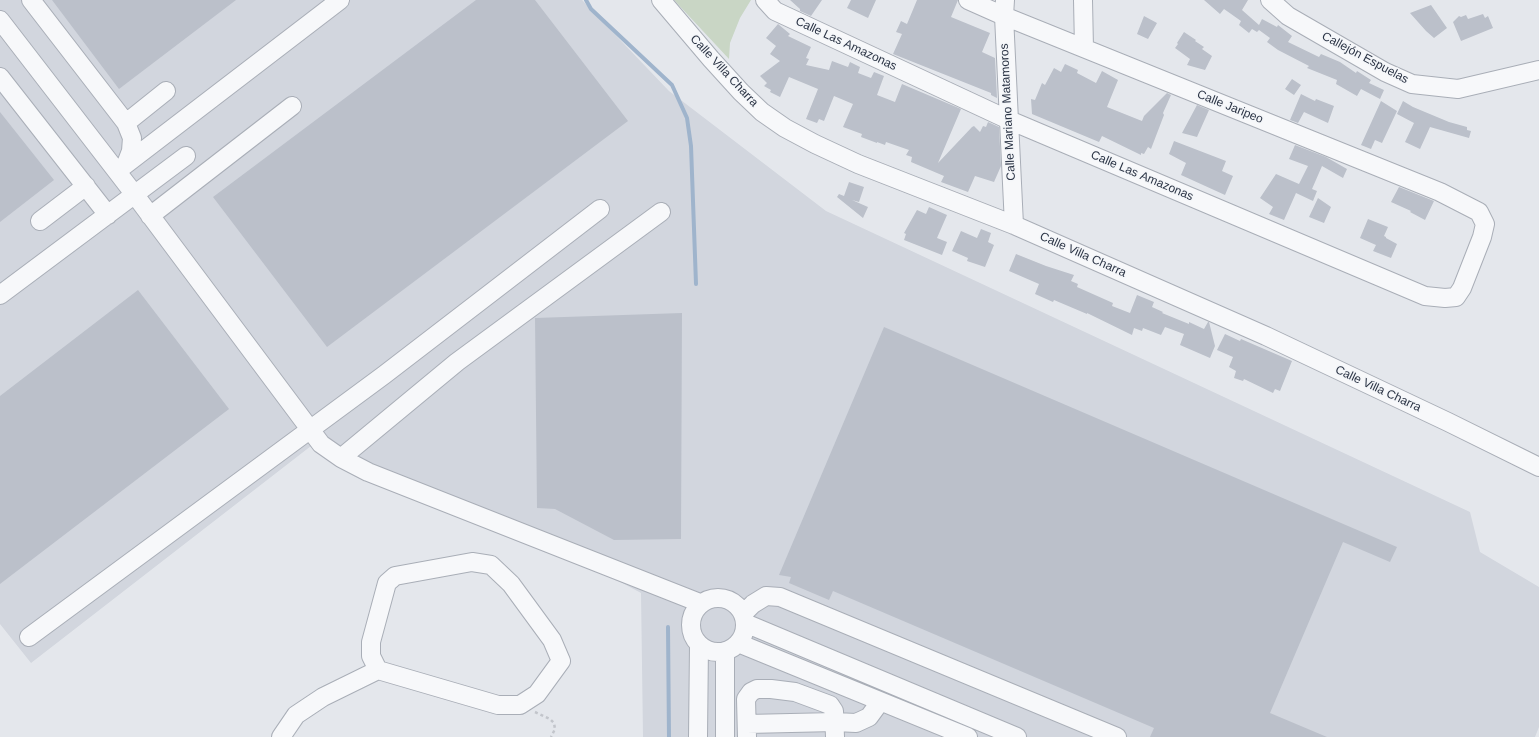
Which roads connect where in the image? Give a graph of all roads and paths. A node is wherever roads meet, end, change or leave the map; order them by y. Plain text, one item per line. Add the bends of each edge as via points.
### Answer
1 (30, 0) edge
2 (340, 0) edge
3 (661, 0) edge
4 (765, 0) edge
5 (968, 0) edge
6 (1083, 0) edge
7 (1270, 0) edge
8 (1004, 8) edge
9 (0, 20) edge
10 (1084, 48) junction
11 (1539, 70) edge
12 (0, 77) edge
13 (166, 91) dead end
14 (292, 106) dead end
15 (1010, 120) junction
16 (126, 123) junction
17 (186, 156) dead end
18 (122, 168) junction
19 (86, 186) junction
20 (135, 195) junction
21 (600, 209) dead end
22 (661, 212) dead end
23 (108, 215) junction
24 (150, 216) junction
25 (40, 221) dead end
26 (1485, 224) joint
27 (1014, 225) junction
28 (0, 296) edge
29 (310, 429) junction
30 (341, 458) junction
31 (1539, 467) edge
32 (700, 603) junction
33 (744, 618) junction
34 (29, 637) dead end
35 (699, 645) junction
36 (732, 647) junction
37 (378, 670) junction
38 (880, 702) junction
39 (520, 705) junction
40 (835, 729) edge
41 (747, 730) edge
42 (281, 737) edge
43 (551, 737) edge
44 (698, 737) edge
45 (726, 737) edge
46 (968, 737) edge
47 (1018, 737) edge
48 (1117, 737) edge

1 - 16 street
2 - 18 street
3 - 27 street, Calle Villa Charra via 741,92 762,112 785,128 858,164
4 - 15 street, Calle Las Amazonas via 775,11
5 - 8 street, Calle Jaripeo
6 - 10 street
7 - 11 street, Callejón Espuelas via 1288,16 1385,72 1412,84 1458,89
8 - 10 street, Calle Jaripeo
8 - 15 street, Calle Mariano Matamoros
9 - 18 street
10 - 26 street, Calle Jaripeo via 1440,192 1479,212
12 - 19 street
13 - 16 street
14 - 24 street
15 - 26 street, Calle Las Amazonas via 1425,296 1456,296 1462,288
15 - 27 street, Calle Mariano Matamoros
16 - 18 street via 132,138 130,151
17 - 20 street
18 - 20 street
19 - 23 street
19 - 25 street
20 - 23 street
20 - 24 street
21 - 29 street
22 - 30 street via 457,362
23 - 28 street
24 - 29 street
27 - 31 street, Calle Villa Charra via 1266,336
29 - 30 street via 322,444
29 - 34 street
30 - 32 street via 368,472
32 - 33 street via 714,597 722,597 735,603
32 - 35 street via 692,614 690,627
33 - 36 street via 744,630
33 - 47 street
33 - 48 street via 753,604 766,596 780,597
35 - 36 street via 712,651
35 - 44 street
36 - 38 street
36 - 45 street
37 - 39 street via 498,706
37 - 39 street via 371,656 371,642 387,583 395,576 472,562 491,565 511,584 552,640 560,660 537,694
37 - 42 street via 323,697 296,714
38 - 40 street via 869,717
38 - 46 street
39 - 43 path via 552,721 555,726
40 - 41 street
40 - 41 street via 834,711 830,705 795,692 770,689 751,692 746,699

